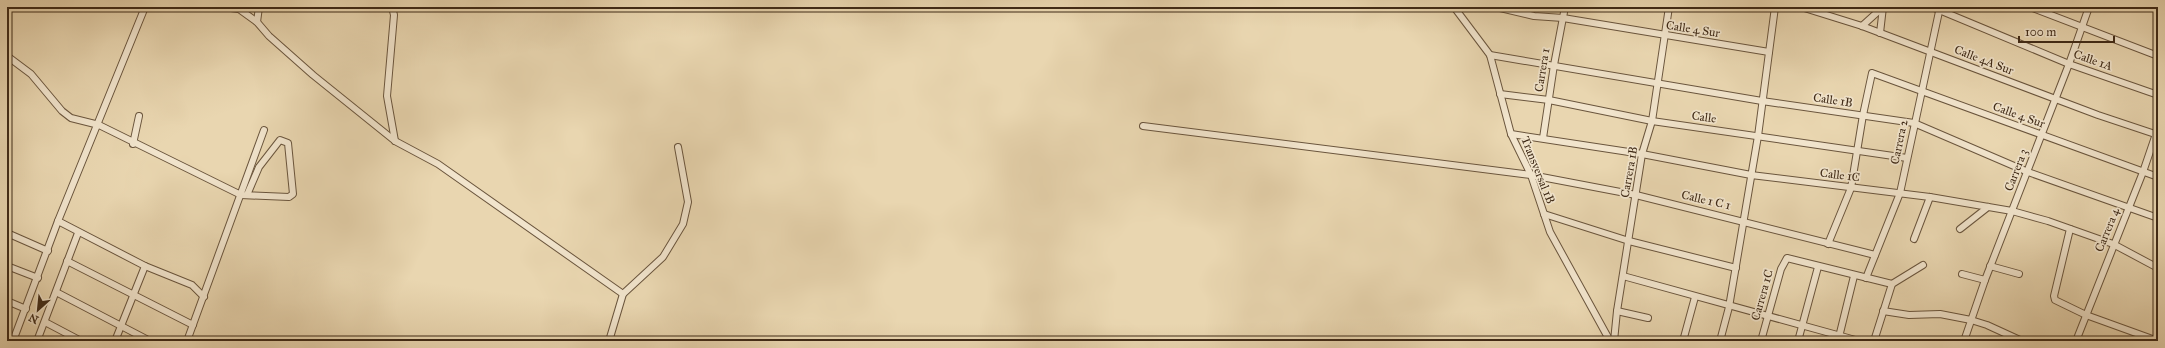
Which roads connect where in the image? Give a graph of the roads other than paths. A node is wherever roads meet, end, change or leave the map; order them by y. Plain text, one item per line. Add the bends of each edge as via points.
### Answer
1 (145, 7) edge
2 (224, 7) edge
3 (259, 7) edge
4 (392, 7) edge
5 (1454, 7) edge
6 (1496, 7) edge
7 (1565, 7) edge
8 (1669, 7) edge
9 (1775, 7) edge
10 (1801, 7) edge
11 (1932, 7) edge
12 (2030, 7) edge
13 (2089, 7) edge
14 (1882, 8) edge
15 (1940, 8) edge
16 (1563, 18) junction
17 (257, 22) junction
18 (1862, 26) junction
19 (2081, 26) junction
20 (1880, 33) junction
21 (1664, 36) junction
22 (1929, 51) junction
23 (1769, 52) junction
24 (1490, 55) junction
25 (7, 56) edge
26 (2158, 56) edge
27 (2069, 64) junction
28 (1554, 65) junction
29 (1658, 83) junction
30 (1923, 91) junction
31 (1500, 94) junction
32 (2158, 95) edge
33 (2055, 99) junction
34 (1549, 100) junction
35 (1762, 101) junction
36 (1863, 115) junction
37 (139, 116) dead end
38 (1652, 121) junction
39 (1914, 123) junction
40 (99, 125) junction
41 (1143, 126) dead end
42 (264, 130) dead end
43 (2157, 132) edge
44 (1511, 134) junction
45 (2041, 135) junction
46 (1758, 136) junction
47 (1543, 138) junction
48 (395, 141) junction
49 (134, 144) junction
50 (678, 147) dead end
51 (1857, 151) junction
52 (1642, 154) junction
53 (1907, 158) junction
54 (2028, 172) junction
55 (2143, 172) junction
56 (1531, 174) junction
57 (1751, 175) junction
58 (2158, 177) edge
59 (1851, 188) junction
60 (1900, 193) junction
61 (244, 195) junction
62 (1636, 195) junction
63 (1930, 197) junction
64 (1988, 207) junction
65 (2128, 208) junction
66 (2012, 211) junction
67 (1544, 214) junction
68 (2158, 218) edge
69 (1743, 220) junction
70 (58, 221) junction
71 (1960, 229) dead end
72 (2070, 229) junction
73 (7, 233) edge
74 (78, 233) junction
75 (1914, 239) dead end
76 (1629, 241) junction
77 (1828, 244) junction
78 (2113, 244) junction
79 (48, 251) junction
80 (1875, 255) junction
81 (67, 261) junction
82 (1923, 265) dead end
83 (7, 266) edge
84 (145, 266) junction
85 (1990, 266) junction
86 (1818, 267) junction
87 (1736, 268) junction
88 (2158, 268) edge
89 (1962, 274) dead end
90 (2019, 274) dead end
91 (1623, 276) junction
92 (1854, 276) junction
93 (38, 278) junction
94 (1866, 278) junction
95 (1985, 280) junction
96 (1892, 284) junction
97 (56, 292) junction
98 (623, 294) junction
99 (133, 295) junction
100 (204, 297) junction
101 (1695, 297) junction
102 (7, 301) edge
103 (1729, 307) junction
104 (26, 309) junction
105 (1617, 311) junction
106 (1883, 311) junction
107 (2086, 315) junction
108 (1767, 316) junction
109 (1648, 318) dead end
110 (1971, 320) junction
111 (45, 322) junction
112 (193, 325) junction
113 (1802, 325) junction
114 (121, 326) junction
115 (1838, 338) edge
116 (13, 341) edge
117 (37, 341) edge
118 (81, 341) edge
119 (115, 341) edge
120 (150, 341) edge
121 (187, 341) edge
122 (610, 341) edge
123 (1610, 341) edge
124 (1614, 341) edge
125 (1683, 341) edge
126 (1720, 341) edge
127 (1760, 341) edge
128 (1798, 341) edge
129 (1859, 341) edge
130 (1874, 341) edge
131 (1964, 341) edge
132 (2022, 341) edge
133 (2076, 341) edge
134 (2158, 341) edge

1 - 40 street
2 - 17 street via 239,9
3 - 17 street
4 - 48 street via 394,15 388,96
5 - 24 street, Transversal 1B
6 - 16 street, Calle 4 Sur via 1534,16
7 - 16 street, Carrera 1
8 - 21 street, Carrera 1B
9 - 23 street
10 - 18 street, Calle 4A Sur
11 - 15 street, Calle 1A
12 - 19 street
13 - 19 street, Carrera 3
14 - 18 street
14 - 20 street
15 - 22 street, Carrera 2
15 - 27 street, Calle 1A
16 - 21 street, Calle 4 Sur
16 - 28 street, Carrera 1
17 - 48 street via 313,75
18 - 20 street, Calle 4A Sur
19 - 26 street
19 - 27 street, Carrera 3
20 - 22 street, Calle 4A Sur
21 - 23 street, Calle 4 Sur
21 - 29 street, Carrera 1B
22 - 30 street, Carrera 2
22 - 33 street, Calle 4A Sur
23 - 35 street
24 - 28 street, Calle 1B
24 - 31 street, Transversal 1B
25 - 40 street via 31,74 71,118
27 - 32 street, Calle 1A
27 - 33 street, Carrera 3
28 - 29 street, Calle 1B
28 - 34 street, Carrera 1
29 - 35 street, Calle 1B
29 - 38 street, Carrera 1B
30 - 36 street, Calle 4 Sur via 1872,73
30 - 39 street, Carrera 2
30 - 45 street, Calle 4 Sur
31 - 34 street, Calle
31 - 44 street, Transversal 1B
33 - 43 street, Calle 4A Sur
33 - 45 street, Carrera 3
34 - 38 street, Calle
34 - 47 street, Carrera 1
35 - 36 street, Calle 1B
35 - 46 street
36 - 39 street, Calle 1B
36 - 51 street
37 - 49 street
38 - 46 street, Calle
38 - 52 street, Carrera 1B
39 - 53 street, Carrera 2
39 - 54 street, Calle 1B
40 - 49 street
40 - 70 street
41 - 56 street, Calle 1 C 1
42 - 61 street
43 - 55 street, Carrera 4
44 - 47 street, Calle 1C
44 - 56 street, Transversal 1B
45 - 54 street, Carrera 3
45 - 55 street, Calle 4 Sur
46 - 51 street, Calle
46 - 57 street
47 - 52 street, Calle 1C
48 - 98 street via 438,164
49 - 61 street
50 - 98 street via 688,202 683,224 663,257
51 - 53 street, Calle
51 - 59 street
52 - 57 street, Calle 1C
52 - 62 street, Carrera 1B
53 - 60 street, Carrera 2
54 - 65 street, Calle 1B
54 - 66 street, Carrera 3
55 - 58 street, Calle 4 Sur
55 - 65 street, Carrera 4
56 - 62 street, Calle 1 C 1
56 - 67 street, Transversal 1B
57 - 59 street, Calle 1C
57 - 69 street
59 - 60 street, Calle 1C
59 - 77 street
60 - 63 street, Calle 1C
60 - 80 street, Carrera 2
61 - 61 street via 289,197 293,194 288,143 280,140 259,167
61 - 100 street via 214,266
62 - 69 street, Calle 1 C 1
62 - 76 street, Carrera 1B
63 - 64 street, Calle 1C
63 - 75 street
64 - 66 street, Calle 1C
64 - 71 street
65 - 68 street, Calle 1B
65 - 78 street, Carrera 4
66 - 72 street, Calle 1C
66 - 85 street, Carrera 3
67 - 76 street
67 - 123 street, Transversal 1B via 1550,232
69 - 77 street, Calle 1 C 1
69 - 87 street
70 - 74 street
70 - 79 street
72 - 78 street, Calle 1C
72 - 107 street via 2054,296 2059,303
73 - 79 street
74 - 81 street
74 - 84 street
76 - 87 street
76 - 91 street, Carrera 1B
77 - 80 street, Calle 1 C 1
78 - 88 street, Calle 1C
78 - 107 street, Carrera 4
79 - 93 street
80 - 94 street, Carrera 2
81 - 97 street
81 - 99 street
82 - 96 street
83 - 93 street
84 - 99 street
84 - 100 street via 192,285
85 - 90 street
85 - 95 street, Carrera 3
86 - 92 street
86 - 108 street, Carrera 1C via 1790,258 1786,260
86 - 113 street
87 - 103 street
89 - 95 street
91 - 101 street
91 - 105 street, Carrera 1B
92 - 94 street
92 - 115 street
93 - 104 street
94 - 96 street
95 - 110 street, Carrera 3
96 - 106 street
97 - 111 street
97 - 114 street
98 - 122 street
99 - 112 street
99 - 114 street
100 - 112 street
101 - 103 street
101 - 125 street
102 - 104 street
103 - 108 street
103 - 126 street
104 - 116 street
105 - 109 street
105 - 124 street, Carrera 1B
106 - 110 street via 1909,316 1940,314
106 - 130 street
107 - 133 street, Carrera 4
107 - 134 street
108 - 113 street
108 - 127 street, Carrera 1C
110 - 131 street, Carrera 3
110 - 132 street
111 - 117 street
111 - 118 street
112 - 121 street
113 - 115 street
113 - 128 street
114 - 119 street
114 - 120 street
115 - 129 street

